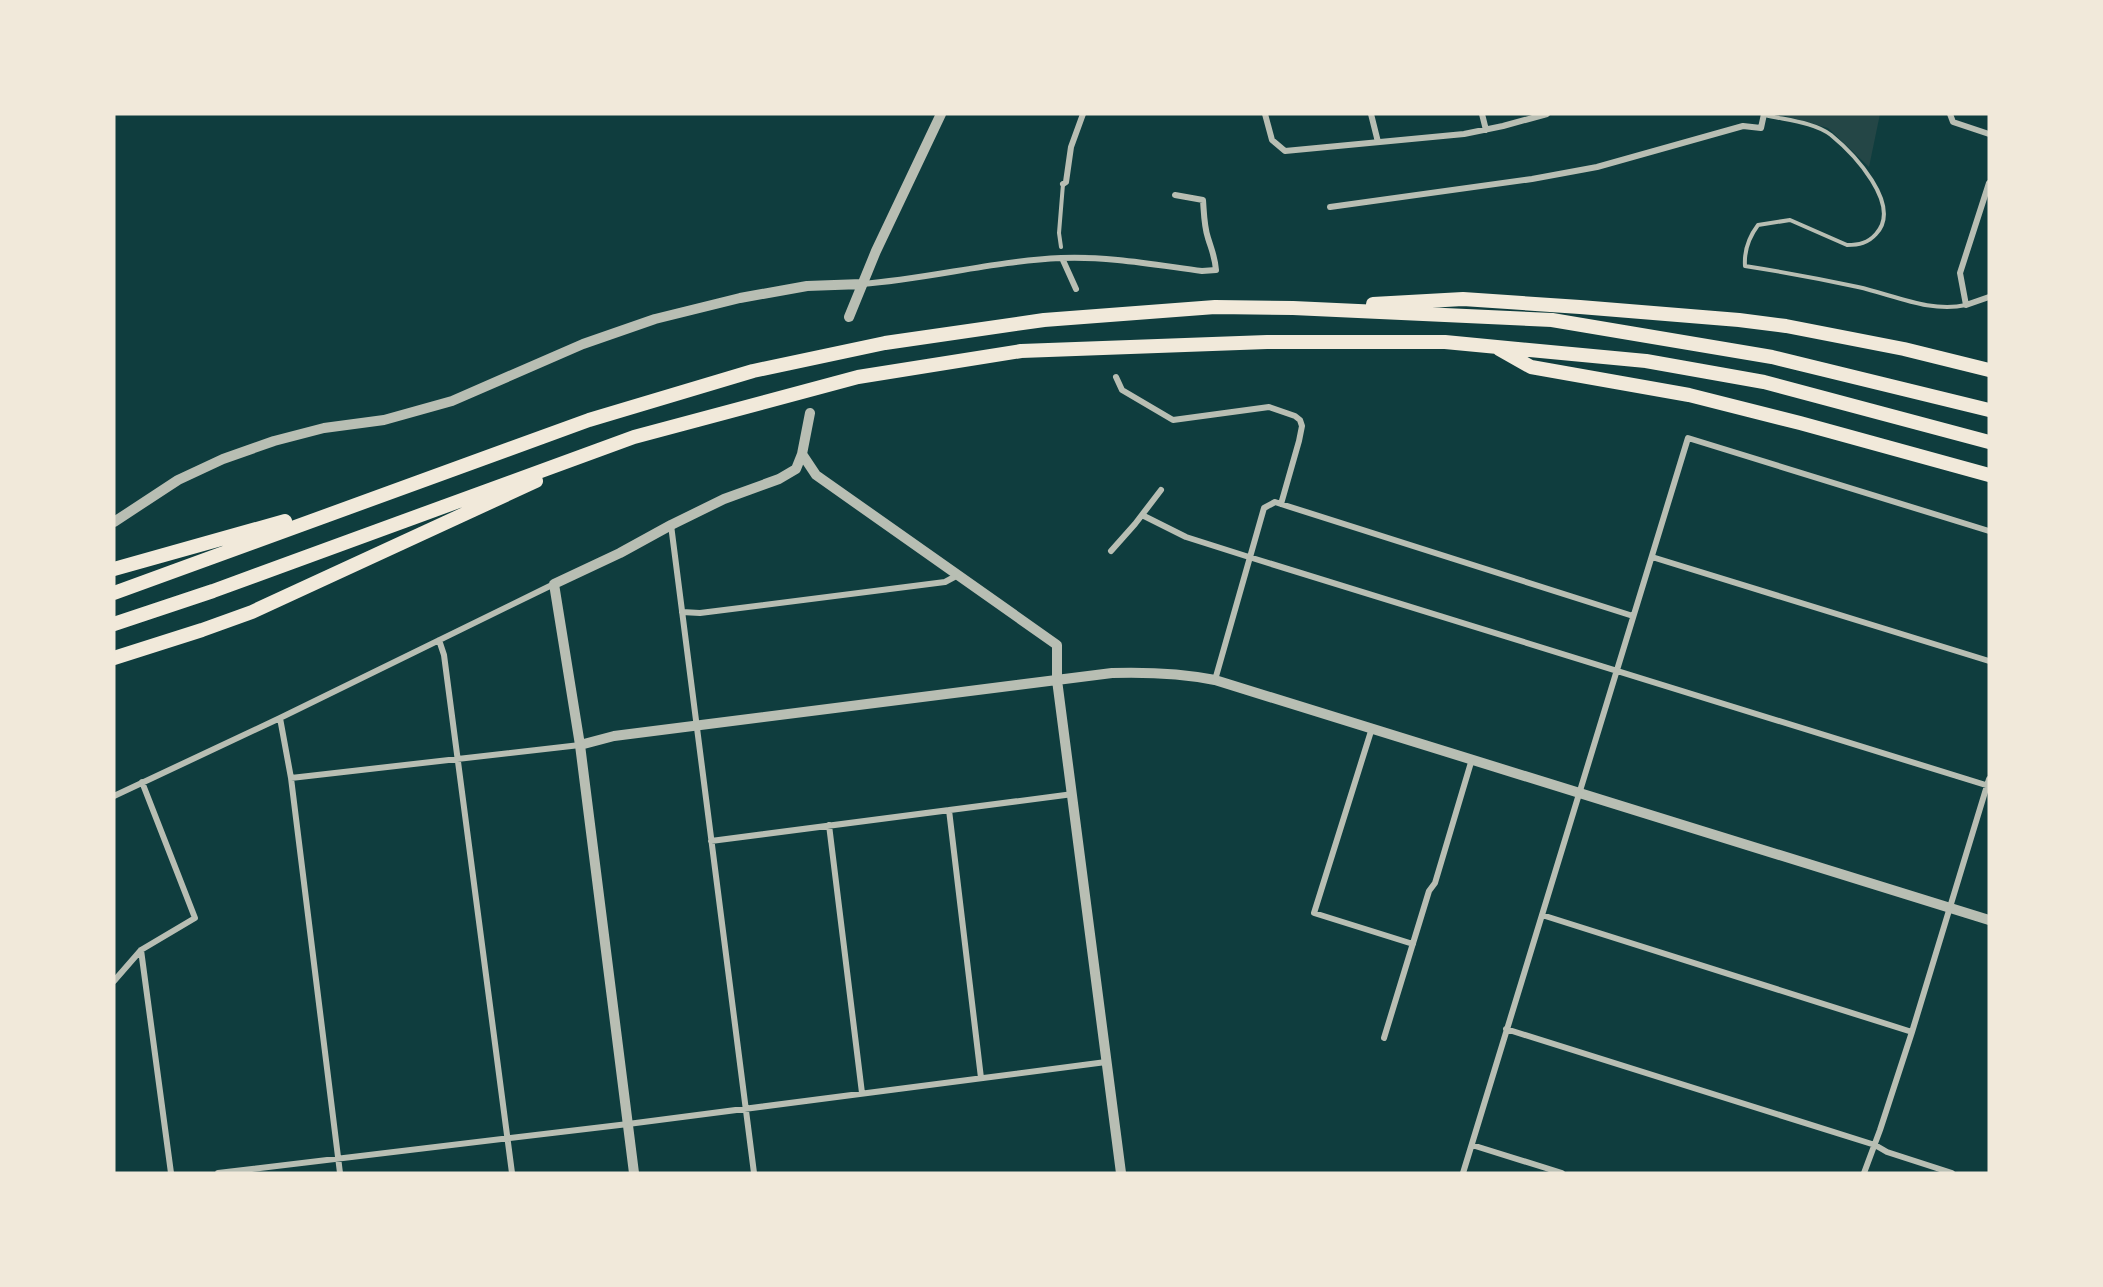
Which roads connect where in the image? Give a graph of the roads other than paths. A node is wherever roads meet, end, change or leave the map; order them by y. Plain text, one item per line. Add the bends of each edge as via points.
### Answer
1 (941, 114) edge
2 (1083, 114) edge
3 (1265, 114) edge
4 (1371, 114) edge
5 (1482, 114) edge
6 (1547, 114) edge
7 (1950, 114) edge
8 (1764, 115) edge
9 (1486, 130) junction
10 (1989, 134) edge
11 (1378, 142) junction
12 (1989, 183) edge
13 (1063, 184) joint
14 (1175, 195) dead end
15 (1330, 207) dead end
16 (1062, 247) dead end
17 (1062, 258) junction
18 (862, 284) junction
19 (1076, 289) dead end
20 (1989, 297) edge
21 (1966, 305) junction
22 (1293, 308) junction
23 (849, 317) dead end
24 (1495, 347) junction
25 (1989, 370) edge
26 (1116, 377) dead end
27 (1989, 410) edge
28 (810, 413) dead end
29 (634, 437) junction
30 (1989, 442) edge
31 (802, 454) junction
32 (1989, 475) edge
33 (397, 489) junction
34 (1161, 490) dead end
35 (1281, 504) junction
36 (1142, 515) junction
37 (114, 522) edge
38 (671, 525) junction
39 (1989, 531) edge
40 (1111, 551) dead end
41 (1250, 557) junction
42 (1652, 557) junction
43 (114, 568) edge
44 (958, 574) junction
45 (554, 584) junction
46 (114, 593) edge
47 (682, 612) junction
48 (1633, 616) junction
49 (114, 624) edge
50 (439, 640) junction
51 (114, 658) edge
52 (1989, 661) edge
53 (1616, 671) junction
54 (1057, 680) junction
55 (1215, 680) junction
56 (280, 718) junction
57 (697, 726) junction
58 (1372, 728) junction
59 (580, 745) junction
60 (459, 759) junction
61 (1472, 759) junction
62 (291, 778) junction
63 (142, 782) junction
64 (1988, 784) edge
65 (1580, 792) junction
66 (1072, 794) junction
67 (114, 795) edge
68 (949, 810) junction
69 (829, 825) junction
70 (711, 841) junction
71 (1950, 908) junction
72 (1542, 915) junction
73 (1989, 920) edge
74 (1413, 944) junction
75 (141, 950) junction
76 (114, 981) edge
77 (1506, 1029) junction
78 (1912, 1032) junction
79 (1384, 1038) dead end
80 (1107, 1062) junction
81 (981, 1077) junction
82 (862, 1093) junction
83 (744, 1108) junction
84 (628, 1124) junction
85 (508, 1138) junction
86 (1472, 1145) junction
87 (1875, 1145) junction
88 (338, 1158) junction
89 (171, 1173) edge
90 (218, 1173) edge
91 (340, 1173) edge
92 (512, 1173) edge
93 (634, 1173) edge
94 (754, 1173) edge
95 (1121, 1173) edge
96 (1463, 1173) edge
97 (1562, 1173) edge
98 (1864, 1173) edge
99 (1952, 1173) edge

1 - 18 street
2 - 13 street
3 - 11 street via 1272,140 1285,151
4 - 11 street
5 - 9 street
6 - 9 street
7 - 10 street via 1953,122
8 - 15 street via 1761,129 1743,126 1597,167
8 - 21 lane via 1829,134 1869,176 1882,201 1885,217 1869,241 1854,245 1790,220 1758,225 1744,256 1745,266 1860,287 1936,307
9 - 11 street
12 - 21 street via 1960,273
13 - 16 lane via 1059,233
14 - 17 street via 1203,200 1216,270
17 - 18 street
17 - 19 street
18 - 23 street
18 - 37 street via 807,286 655,319 583,344 452,400 384,420 284,438 223,459 178,480
20 - 21 street
22 - 25 highway via 1463,299 1694,316 1786,326
22 - 27 highway via 1552,320 1772,357
22 - 33 highway via 1215,307 1044,320 885,343 753,371 589,420
24 - 29 highway via 1444,342 1267,342 1021,351 858,377
24 - 30 highway via 1647,361 1764,382
24 - 32 highway via 1531,367 1689,395
26 - 35 street via 1122,390 1173,420 1269,407 1300,420 1299,441
28 - 31 street
29 - 49 highway
29 - 51 highway via 252,612
31 - 38 street via 796,469 778,479
31 - 44 street via 816,475
33 - 43 highway
33 - 46 highway
34 - 36 street
35 - 41 street via 1275,502 1264,508
35 - 48 street
36 - 40 street
36 - 41 street via 1168,530
38 - 45 street
38 - 47 street
39 - 42 street via 1688,438
41 - 53 street
41 - 55 street
42 - 48 street
42 - 52 street
44 - 47 street via 945,582 700,613
44 - 54 street via 1057,645
45 - 50 street
45 - 59 street
47 - 57 street
48 - 53 street
50 - 56 street
50 - 60 street
53 - 64 street
53 - 65 street
54 - 55 street via 1166,672
54 - 57 street
54 - 66 street
55 - 58 street
56 - 62 street
56 - 63 street
57 - 59 street via 614,736
57 - 70 street
58 - 61 street
58 - 74 street via 1314,913
59 - 60 street
59 - 84 street
60 - 62 street
60 - 85 street
61 - 65 street
61 - 74 street
62 - 88 street
63 - 67 street
63 - 75 street via 195,918
64 - 71 street
65 - 71 street
65 - 72 street
66 - 68 street
66 - 80 street
68 - 69 street
68 - 81 street
69 - 70 street
69 - 82 street
70 - 83 street
71 - 73 street
71 - 78 street
72 - 77 street
72 - 78 street
74 - 79 street
75 - 76 street
75 - 89 street
77 - 86 street
77 - 87 street
78 - 87 street
80 - 81 street
80 - 95 street
81 - 82 street
82 - 83 street
83 - 84 street
83 - 94 street
84 - 85 street
84 - 93 street
85 - 88 street
85 - 92 street
86 - 96 street
86 - 97 street
87 - 98 street
87 - 99 street
88 - 90 street
88 - 91 street

